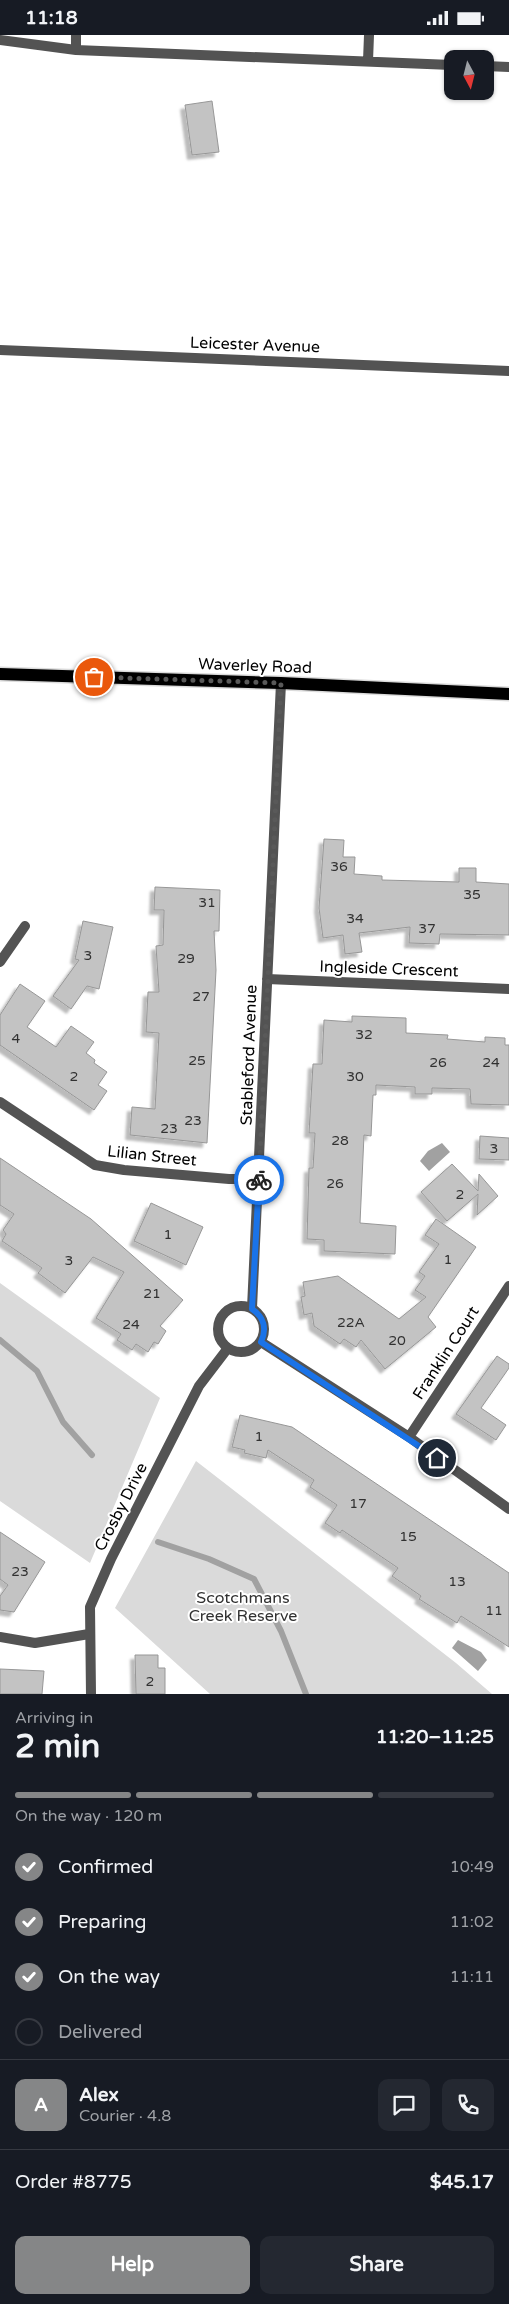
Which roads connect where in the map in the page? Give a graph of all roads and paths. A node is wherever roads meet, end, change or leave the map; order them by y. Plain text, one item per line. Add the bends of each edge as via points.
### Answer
1 (76, 35) edge
2 (369, 35) edge
3 (0, 40) edge
4 (76, 50) junction
5 (368, 61) junction
6 (444, 65) edge
7 (494, 66) edge
8 (509, 67) edge
9 (0, 350) edge
10 (509, 371) edge
11 (0, 675) edge
12 (281, 683) junction
13 (509, 694) edge
14 (24, 926) dead end
15 (0, 962) edge
16 (267, 979) junction
17 (509, 989) edge
18 (0, 1102) edge
19 (259, 1179) junction
20 (509, 1286) edge
21 (252, 1309) junction
22 (261, 1342) junction
23 (228, 1348) junction
24 (409, 1437) junction
25 (509, 1509) edge
26 (89, 1634) junction
27 (0, 1637) edge
28 (91, 1694) edge

1 - 4 street
2 - 5 street
3 - 4 street
4 - 5 street
5 - 6 street
7 - 8 street
9 - 10 street, Leicester Avenue
11 - 12 main road, Waverley Road
12 - 13 main road, Waverley Road
12 - 16 street, Stableford Avenue
14 - 15 street
16 - 17 street, Ingleside Crescent
16 - 19 street, Stableford Avenue
18 - 19 street, Lilian Street via 95,1165 124,1170
19 - 21 street, Stableford Avenue
20 - 24 street, Franklin Court
21 - 22 street via 265,1328
21 - 23 street via 236,1306 223,1315 218,1335
22 - 23 street via 248,1351
22 - 24 street
23 - 26 street, Crosby Drive via 199,1386 111,1559 90,1607
24 - 25 street
26 - 27 street via 35,1643
26 - 28 street, Crosby Drive

